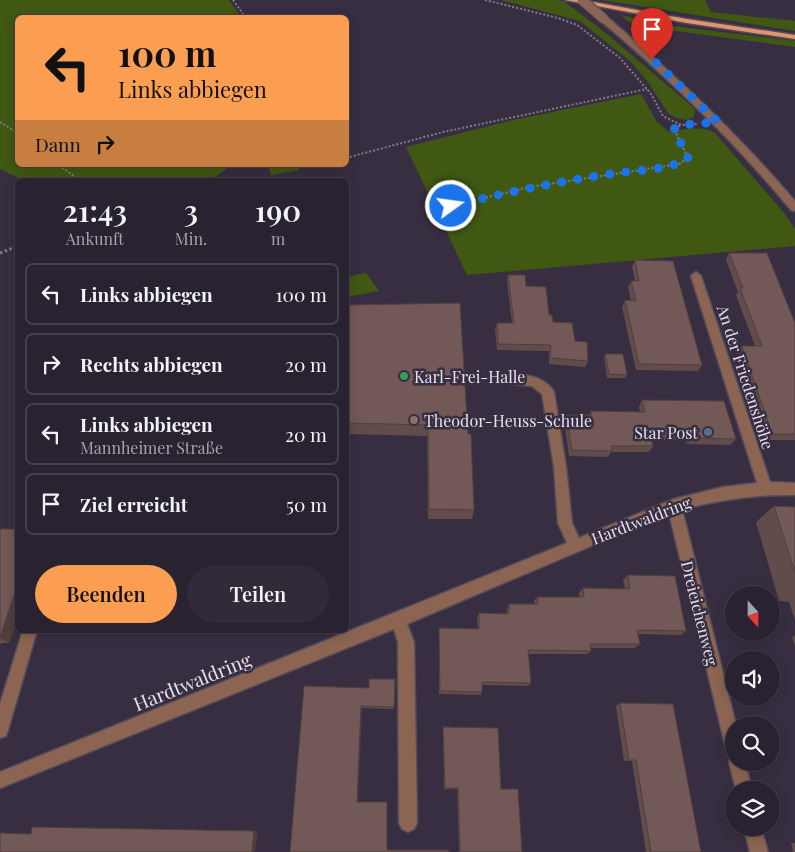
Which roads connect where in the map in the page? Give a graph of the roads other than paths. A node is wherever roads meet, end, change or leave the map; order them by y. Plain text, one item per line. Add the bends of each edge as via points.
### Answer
1 (569, 0) edge
2 (582, 0) edge
3 (795, 37) edge
4 (795, 208) edge
5 (696, 276) dead end
6 (505, 380) dead end
7 (765, 488) junction
8 (795, 489) edge
9 (674, 505) junction
10 (576, 546) junction
11 (398, 620) junction
12 (29, 633) edge
13 (726, 716) edge
14 (0, 730) edge
15 (0, 780) edge
16 (408, 823) dead end
17 (755, 836) edge
18 (759, 852) edge

1 - 3 main road
2 - 4 street, bridge via 664,70 718,122
5 - 7 street, An der Friedenshöhe
6 - 10 street, Hardtwaldring via 537,382 548,392 565,523
7 - 8 street, Hardtwaldring
7 - 9 street, Hardtwaldring via 723,493
9 - 10 street, Hardtwaldring
9 - 13 street, Dreieichenweg
10 - 11 street, Hardtwaldring
11 - 15 street, Hardtwaldring
11 - 16 street via 406,642
12 - 14 street
17 - 18 street

